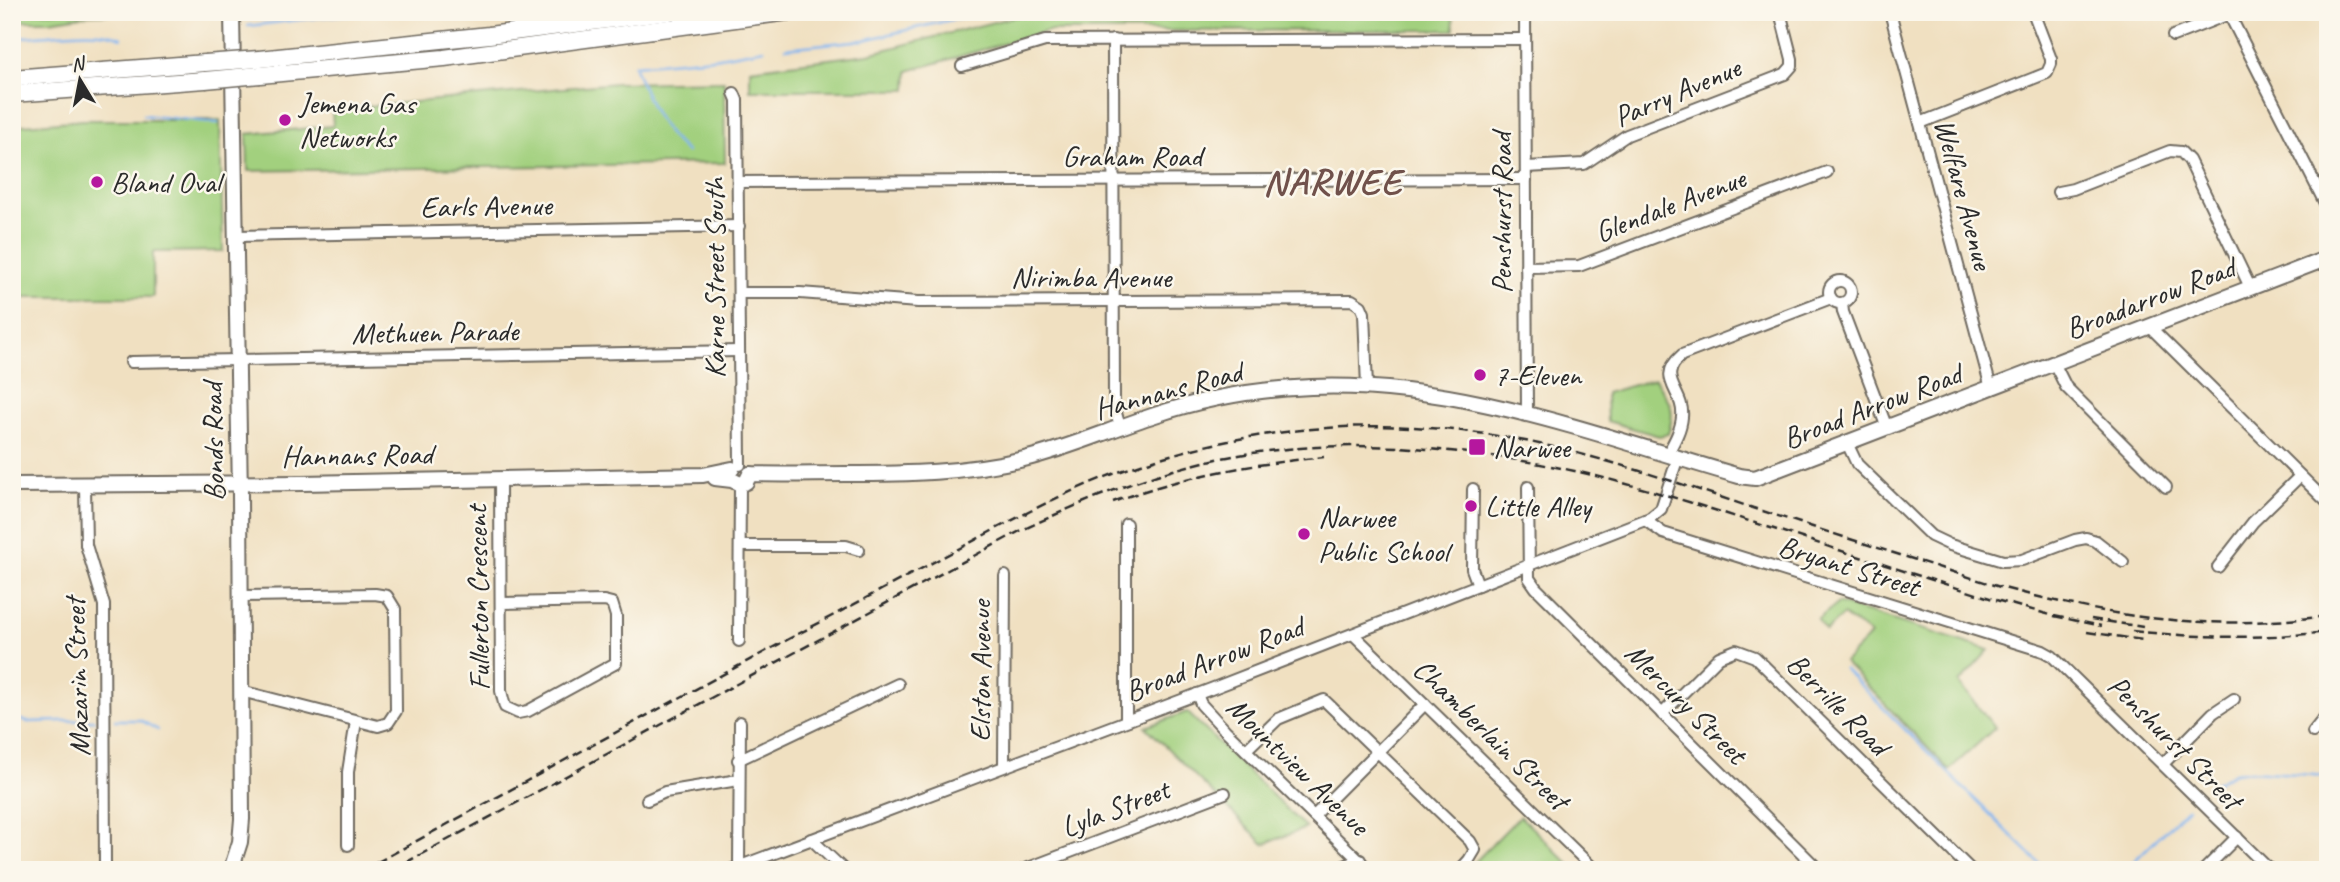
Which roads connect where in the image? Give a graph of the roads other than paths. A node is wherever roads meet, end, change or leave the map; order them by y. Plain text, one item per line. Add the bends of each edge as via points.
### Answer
1 (232, 12) edge
2 (668, 12) edge
3 (788, 12) edge
4 (1525, 12) edge
5 (1780, 12) edge
6 (1890, 12) edge
7 (2033, 12) edge
8 (2228, 13) edge
9 (2172, 36) dead end
10 (1525, 39) junction
11 (1113, 40) junction
12 (205, 63) junction
13 (962, 66) dead end
14 (12, 67) edge
15 (12, 78) edge
16 (734, 93) dead end
17 (12, 94) edge
18 (1920, 123) junction
19 (1526, 167) junction
20 (1827, 172) dead end
21 (1526, 179) junction
22 (1113, 180) junction
23 (738, 182) junction
24 (2058, 192) dead end
25 (2328, 209) edge
26 (739, 226) junction
27 (235, 236) junction
28 (2328, 258) edge
29 (1526, 267) junction
30 (2250, 288) junction
31 (738, 293) junction
32 (1831, 298) junction
33 (1113, 301) junction
34 (1842, 303) junction
35 (2150, 327) junction
36 (739, 351) junction
37 (238, 360) junction
38 (131, 362) dead end
39 (2054, 363) junction
40 (1367, 387) junction
41 (1991, 388) junction
42 (1527, 414) junction
43 (1120, 427) junction
44 (1887, 428) junction
45 (1847, 443) junction
46 (1673, 455) junction
47 (739, 474) junction
48 (2300, 476) junction
49 (500, 479) junction
50 (240, 484) junction
51 (12, 485) edge
52 (85, 485) junction
53 (1528, 486) dead end
54 (2166, 487) dead end
55 (1473, 489) dead end
56 (2328, 502) edge
57 (1645, 520) junction
58 (1126, 524) dead end
59 (740, 546) junction
60 (859, 550) dead end
61 (2123, 562) dead end
62 (1529, 565) junction
63 (2218, 567) dead end
64 (1005, 576) dead end
65 (1478, 585) junction
66 (240, 596) junction
67 (501, 603) junction
68 (1353, 634) junction
69 (739, 641) dead end
70 (2043, 651) joint
71 (898, 684) dead end
72 (241, 691) junction
73 (1197, 694) junction
74 (2234, 699) dead end
75 (1425, 704) junction
76 (2328, 713) edge
77 (1662, 714) junction
78 (1126, 720) junction
79 (356, 721) junction
80 (740, 722) dead end
81 (2314, 732) dead end
82 (1246, 750) junction
83 (1378, 751) junction
84 (738, 760) junction
85 (2163, 764) junction
86 (1004, 766) junction
87 (738, 780) junction
88 (1225, 793) dead end
89 (647, 800) dead end
90 (1314, 816) junction
91 (2236, 837) junction
92 (811, 839) junction
93 (348, 845) dead end
94 (1360, 860) junction
95 (734, 868) edge
96 (106, 870) edge
97 (231, 870) edge
98 (844, 870) edge
99 (1023, 870) edge
100 (1335, 870) edge
101 (1369, 870) edge
102 (1460, 870) edge
103 (1595, 870) edge
104 (1819, 870) edge
105 (1971, 870) edge
106 (2204, 870) edge
107 (2270, 870) edge

1 - 27 main road, Bonds Road
2 - 12 highway, bridge
3 - 17 highway, bridge via 444,58
4 - 10 street, Penshurst Road
5 - 19 street, Parry Avenue via 1792,59 1785,74 1627,135 1584,164
6 - 18 street, Welfare Avenue
7 - 18 street via 2051,59 2047,73
8 - 9 street
8 - 25 street
10 - 11 street
10 - 19 street, Penshurst Road
11 - 13 street via 1045,41
11 - 22 street
12 - 14 highway
12 - 15 highway
16 - 23 street, Karne Street South
18 - 41 street, Welfare Avenue
19 - 21 street, Penshurst Road
20 - 29 street, Glendale Avenue via 1579,266
21 - 22 street, Graham Road
21 - 29 street, Penshurst Road
22 - 23 street, Graham Road
22 - 33 street
23 - 26 street, Karne Street South
24 - 30 street via 2181,152 2189,160
26 - 27 street, Earls Avenue
26 - 31 street, Karne Street South
27 - 37 main road, Bonds Road
28 - 30 main road, Broadarrow Road
29 - 42 street, Penshurst Road
30 - 35 main road, Broadarrow Road
31 - 33 street, Nirimba Avenue via 918,302
31 - 36 street, Karne Street South
32 - 34 street
32 - 34 street via 1832,284 1844,281 1850,285 1851,295
32 - 46 street, Broad Arrow Road via 1682,355 1673,363 1670,379 1682,411
33 - 40 street, Nirimba Avenue via 1352,300 1364,313
33 - 43 street via 1114,405
34 - 44 street
35 - 39 main road, Broadarrow Road
35 - 48 street
36 - 37 street, Methuen Parade
36 - 47 street, Karne Street South
37 - 38 street, Methuen Parade
37 - 50 main road, Bonds Road
39 - 41 main road, Broadarrow Road
39 - 54 street via 2066,387
40 - 42 main road, Hannans Road via 1466,400
40 - 43 main road, Hannans Road via 1253,392
41 - 44 main road, Broad Arrow Road
42 - 46 main road, Hannans Road
43 - 47 main road, Hannans Road via 986,468 930,474
44 - 45 main road, Broad Arrow Road
45 - 46 main road, Broad Arrow Road via 1755,478
45 - 61 street via 1857,464 1931,536 1950,545 2003,561 2022,560 2086,538
46 - 57 street, Broad Arrow Road via 1661,509
47 - 49 main road, Hannans Road
47 - 59 street, Karne Street South
48 - 56 street
48 - 63 street via 2253,522
49 - 50 main road, Hannans Road
49 - 67 street, Fullerton Crescent
50 - 52 main road, Hannans Road
50 - 66 main road, Bonds Road
51 - 52 main road, Hannans Road
52 - 96 street, Mazarin Street via 86,545 104,605
53 - 62 street
55 - 65 street via 1472,569
57 - 62 street, Broad Arrow Road
57 - 70 street, Bryant Street via 1663,533
58 - 78 street
59 - 60 street via 846,546
59 - 69 street, Karne Street South
62 - 65 street, Broad Arrow Road
62 - 77 street, Mercury Street via 1536,588
64 - 86 street, Elston Avenue
65 - 68 street, Broad Arrow Road
66 - 72 main road, Bonds Road
66 - 79 street via 375,594 391,600 396,614 396,711 383,725
67 - 67 street, Fullerton Crescent via 502,698 513,712 528,711 617,663 612,603
68 - 73 street, Broad Arrow Road
68 - 75 street, Chamberlain Street
70 - 85 street, Penshurst Street
71 - 84 street
72 - 79 street
72 - 97 main road, Bonds Road via 241,831
73 - 78 street, Broad Arrow Road
73 - 82 street, Mountview Avenue via 1201,704
74 - 85 street via 2213,713
75 - 83 street
75 - 103 street, Chamberlain Street
76 - 81 street
77 - 104 street, Mercury Street
77 - 105 street, Berrille Road via 1719,657 1736,650 1755,657
78 - 86 street, Broad Arrow Road
79 - 93 street via 348,772
80 - 84 street
82 - 83 street via 1278,719 1324,700
82 - 90 street, Mountview Avenue
83 - 90 street
83 - 102 street via 1470,841 1475,850
84 - 87 street
85 - 91 street, Penshurst Street
86 - 92 street, Broad Arrow Road
87 - 89 street via 665,792
87 - 95 street
88 - 99 street, Lyla Street
90 - 94 street, Mountview Avenue
91 - 106 street
91 - 107 street, Penshurst Street
92 - 95 street, Broad Arrow Road
92 - 98 street
94 - 100 street
94 - 101 street, Mountview Avenue

